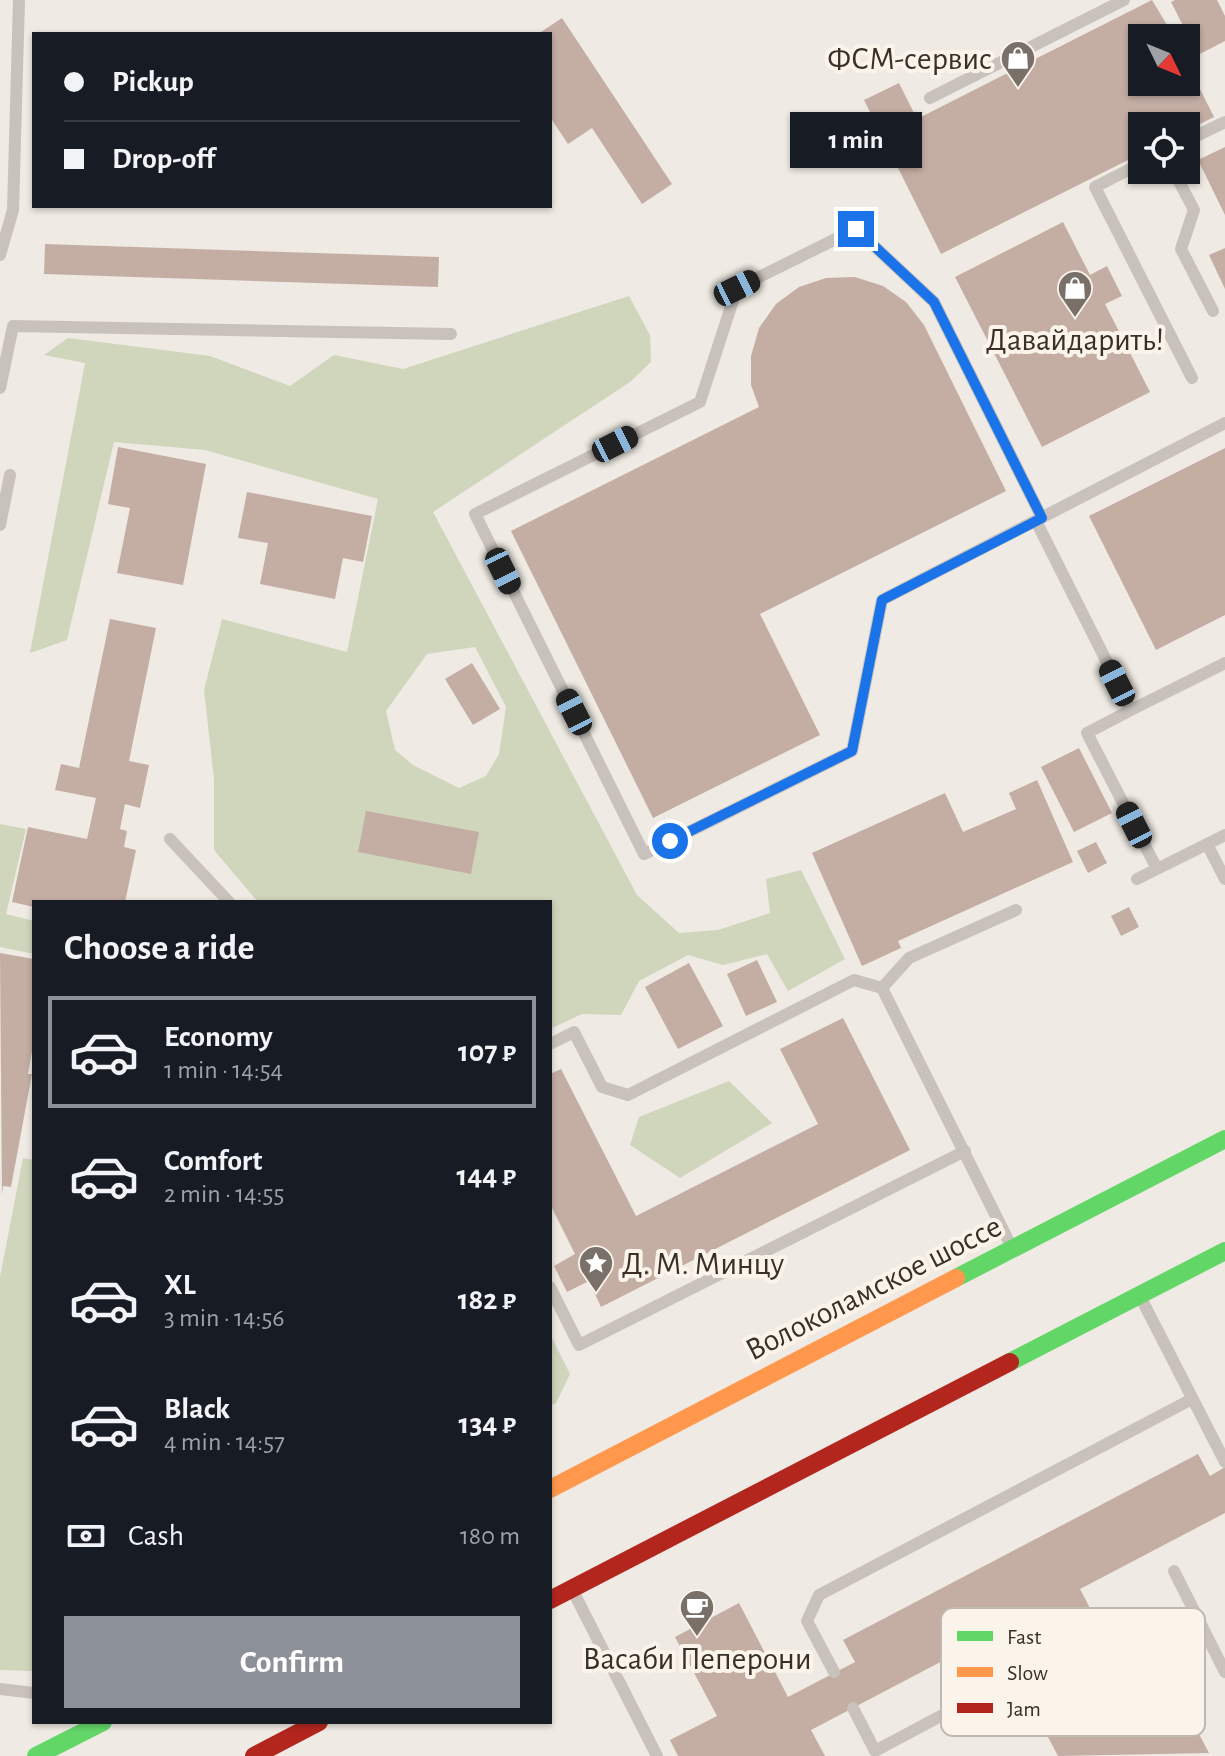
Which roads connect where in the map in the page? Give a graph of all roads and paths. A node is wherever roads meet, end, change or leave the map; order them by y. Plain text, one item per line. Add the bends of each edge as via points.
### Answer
1 (19, 0) edge
2 (1124, 0) edge
3 (930, 98) dead end
4 (1225, 122) edge
5 (1200, 134) edge
6 (1128, 170) edge
7 (1180, 184) edge
8 (0, 255) edge
9 (1213, 311) dead end
10 (451, 334) dead end
11 (1192, 378) dead end
12 (0, 388) edge
13 (1225, 423) edge
14 (10, 475) dead end
15 (1039, 519) junction
16 (0, 525) edge
17 (1225, 663) edge
18 (1131, 710) junction
19 (1225, 835) edge
20 (170, 839) dead end
21 (1207, 844) junction
22 (1157, 869) junction
23 (1137, 879) dead end
24 (1225, 879) edge
25 (227, 900) edge
26 (1016, 910) dead end
27 (882, 988) junction
28 (552, 1043) edge
29 (1225, 1139) edge
30 (965, 1151) junction
31 (1012, 1249) junction
32 (1225, 1251) edge
33 (552, 1291) edge
34 (1139, 1296) junction
35 (1192, 1399) junction
36 (1225, 1462) edge
37 (552, 1488) edge
38 (1174, 1571) dead end
39 (572, 1589) junction
40 (552, 1599) edge
41 (1193, 1608) edge
42 (1205, 1632) edge
43 (834, 1672) dead end
44 (1225, 1672) edge
45 (0, 1689) edge
46 (32, 1693) edge
47 (853, 1708) dead end
48 (941, 1716) edge
49 (99, 1724) edge
50 (315, 1724) edge
51 (36, 1756) edge
52 (254, 1756) edge
53 (657, 1756) edge

1 - 8 lane via 13,210
2 - 3 lane
4 - 5 lane
6 - 11 lane via 1095,187
7 - 9 lane via 1194,210 1181,249
10 - 12 lane via 13,326
13 - 15 lane
14 - 16 lane
15 - 15 lane via 882,600 852,751 644,854 475,514 700,402 737,288 856,229 934,302
15 - 18 lane
17 - 18 lane
18 - 22 lane via 1087,733
19 - 21 lane
20 - 25 lane
21 - 22 lane
21 - 24 lane
22 - 23 lane
26 - 27 lane via 909,958
27 - 28 lane via 854,980 628,1095 602,1087 574,1032
27 - 30 lane
29 - 31 main road, Волоколамское шоссе
30 - 31 lane
30 - 33 lane via 579,1345
31 - 37 main road, Волоколамское шоссе
32 - 34 main road
34 - 35 lane
34 - 39 main road
35 - 36 lane
35 - 43 lane via 819,1595 807,1621
38 - 41 lane
39 - 40 main road
39 - 53 lane
42 - 44 lane
45 - 46 lane
47 - 48 lane via 875,1751
49 - 51 main road
50 - 52 main road

